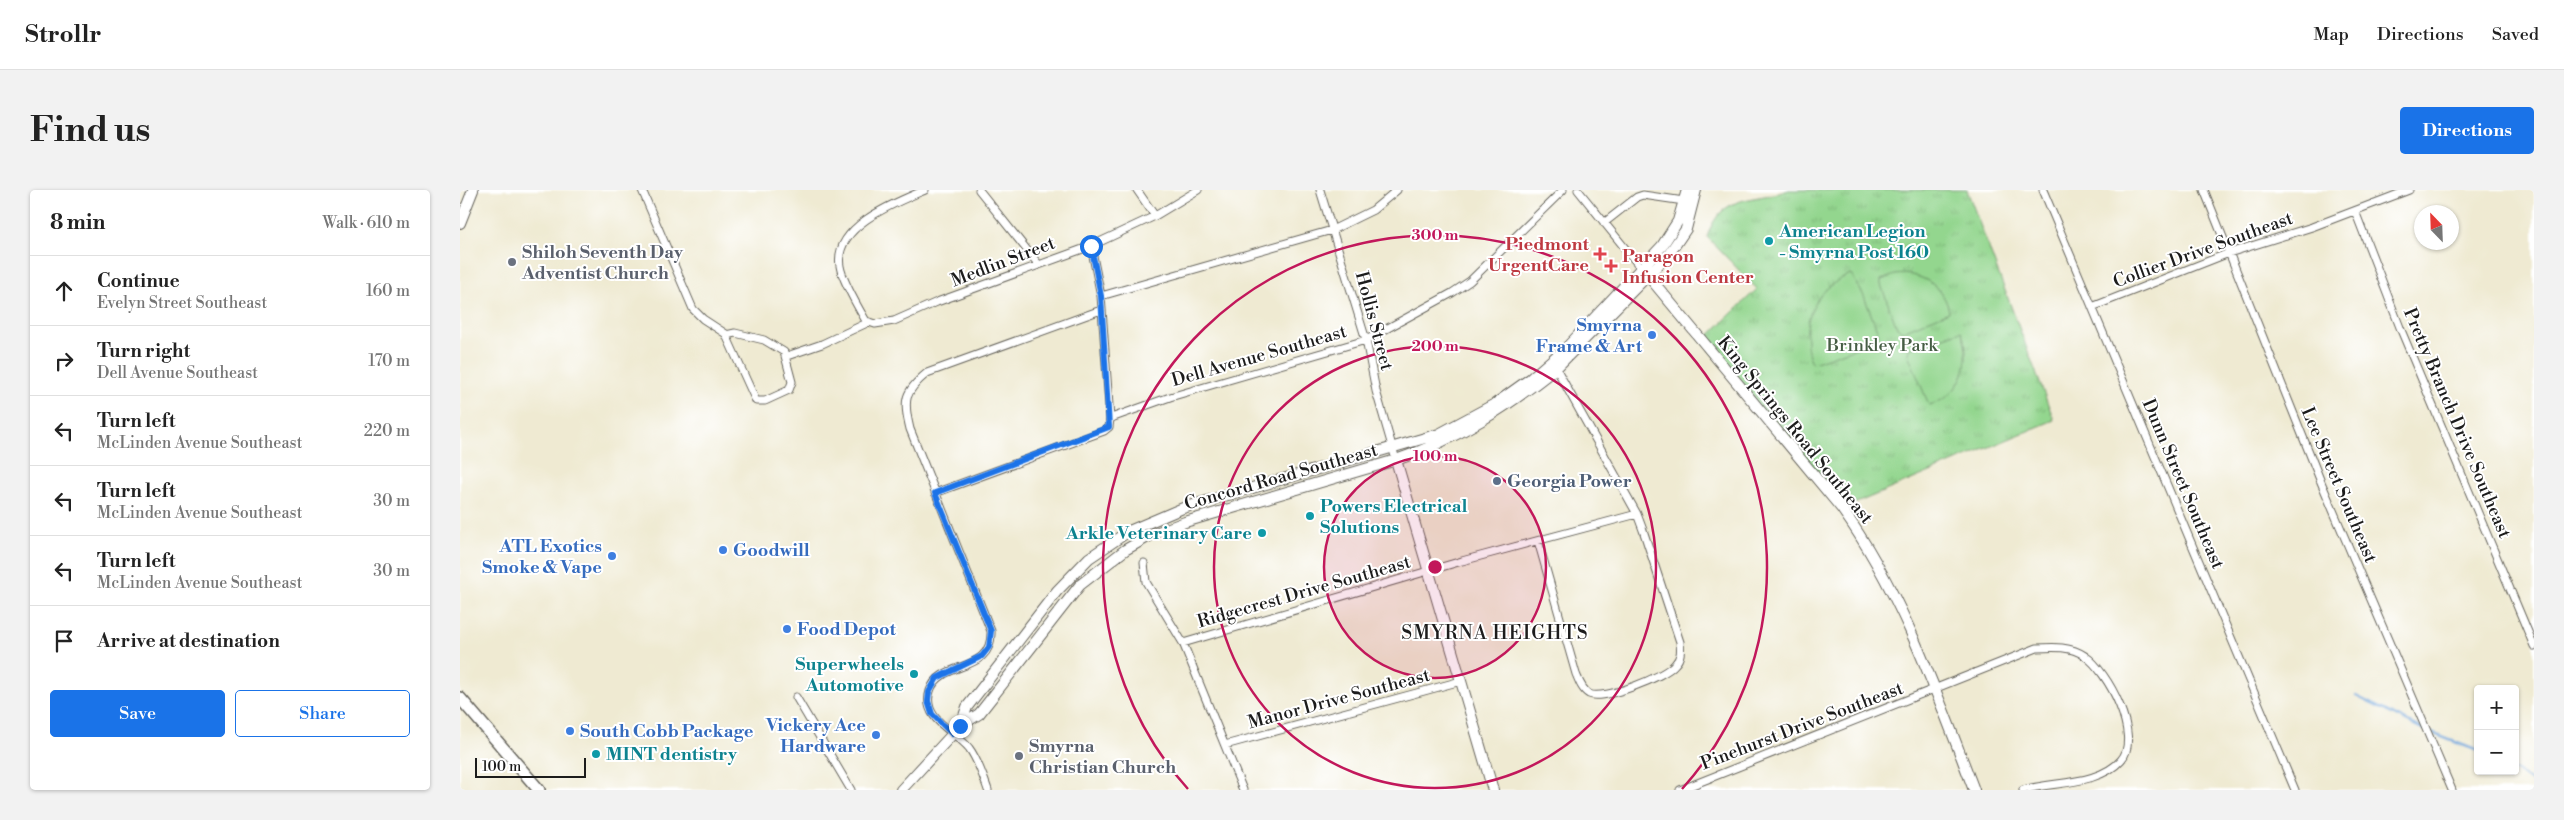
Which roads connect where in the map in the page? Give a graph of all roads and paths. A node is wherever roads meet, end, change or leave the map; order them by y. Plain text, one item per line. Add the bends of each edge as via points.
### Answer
1 (473, 190) edge
2 (642, 190) edge
3 (925, 190) edge
4 (979, 190) edge
5 (1137, 190) edge
6 (1198, 190) edge
7 (1320, 190) edge
8 (1397, 190) edge
9 (1562, 190) edge
10 (1578, 190) edge
11 (1687, 190) edge
12 (1696, 190) edge
13 (2043, 190) edge
14 (2204, 190) edge
15 (2409, 190) edge
16 (1644, 192) edge
17 (1684, 201) junction
18 (2355, 211) junction
19 (1155, 216) junction
20 (460, 223) edge
21 (1604, 223) junction
22 (1332, 230) junction
23 (1091, 246) junction
24 (2229, 254) junction
25 (1039, 265) junction
26 (1641, 268) junction
27 (1649, 276) junction
28 (1101, 296) junction
29 (2092, 307) junction
30 (1101, 310) junction
31 (869, 322) junction
32 (726, 334) junction
33 (1366, 340) junction
34 (787, 356) junction
35 (1556, 368) junction
36 (1110, 419) junction
37 (1392, 447) junction
38 (1396, 460) junction
39 (935, 493) junction
40 (1636, 514) junction
41 (1538, 541) junction
42 (1144, 563) dead end
43 (1429, 571) junction
44 (1183, 643) junction
45 (2534, 646) edge
46 (1461, 681) junction
47 (1934, 690) junction
48 (796, 697) dead end
49 (460, 698) edge
50 (961, 725) junction
51 (952, 734) junction
52 (1225, 745) junction
53 (539, 790) edge
54 (851, 790) edge
55 (900, 790) edge
56 (988, 790) edge
57 (1243, 790) edge
58 (1493, 790) edge
59 (1680, 790) edge
60 (1974, 790) edge
61 (2023, 790) edge
62 (2295, 790) edge
63 (2452, 790) edge

1 - 20 main road
2 - 32 street via 693,309
3 - 31 street via 886,206 849,234 842,247 840,266
4 - 25 street
5 - 19 street
6 - 19 street, Medlin Street
7 - 22 street, Hollis Street
8 - 22 street via 1373,210
9 - 33 street, Dell Avenue Southeast via 1470,281
10 - 21 street
11 - 17 main road, Concord Road Southeast
12 - 27 main road, Concord Road Southeast via 1686,229
13 - 29 street, Dunn Street Southeast
14 - 24 street, Lee Street Southeast
15 - 18 street, Collier Drive Southeast
16 - 17 street
16 - 21 street
17 - 26 main road, Concord Road Southeast via 1671,234
18 - 24 street, Collier Drive Southeast
18 - 45 street, Pretty Branch Drive Southeast via 2401,330
19 - 23 street, Medlin Street
21 - 26 street
22 - 28 street
22 - 33 street, Hollis Street
23 - 25 street, Medlin Street
23 - 28 street
24 - 29 street, Collier Drive Southeast
24 - 63 street, Lee Street Southeast via 2321,482
25 - 31 street, Medlin Street via 894,321
26 - 27 main road, King Springs Road Southeast
26 - 37 main road, Concord Road Southeast via 1568,346 1519,388 1450,430
27 - 35 main road, Concord Road Southeast
27 - 47 main road, King Springs Road Southeast via 1852,524 1887,583
28 - 30 street
29 - 62 street, Dunn Street Southeast
30 - 36 street
30 - 39 street via 927,373 908,390 906,414
31 - 34 street
32 - 34 street via 764,340
32 - 34 street via 756,401 764,401 791,388
33 - 36 street, Dell Avenue Southeast via 1170,397
33 - 37 street, Hollis Street
35 - 38 main road, Concord Road Southeast via 1485,419 1445,441
35 - 40 street
36 - 39 street, Dell Avenue Southeast via 1109,427 1104,431
37 - 38 street, Hollis Street
37 - 50 main road, Concord Road Southeast via 1183,508 1118,537 1089,558 1057,591 967,707
38 - 43 main road
38 - 50 main road, Concord Road Southeast via 1186,522 1153,534 1125,550 1080,585 979,714
39 - 51 street via 991,631 989,647 982,656 937,678 929,692 932,714
40 - 41 street, Ridgecrest Drive Southeast
40 - 41 street via 1657,568 1681,650 1675,665 1668,670 1606,694 1589,694 1580,684
41 - 43 street, Ridgecrest Drive Southeast
42 - 44 street via 1146,582
43 - 44 street, Ridgecrest Drive Southeast
43 - 46 main road
44 - 52 street
46 - 52 street, Manor Drive Southeast
46 - 58 main road
47 - 59 street, Pinehurst Drive Southeast
47 - 60 main road, King Springs Road Southeast
47 - 61 street, Pinehurst Drive Southeast via 2037,648 2071,649 2099,668 2110,685 2129,736 2128,749 2109,770 2089,778
48 - 54 street
49 - 53 main road
50 - 51 main road, Concord Road Southeast
51 - 55 main road, Concord Road Southeast
51 - 56 street via 968,747
52 - 57 street

